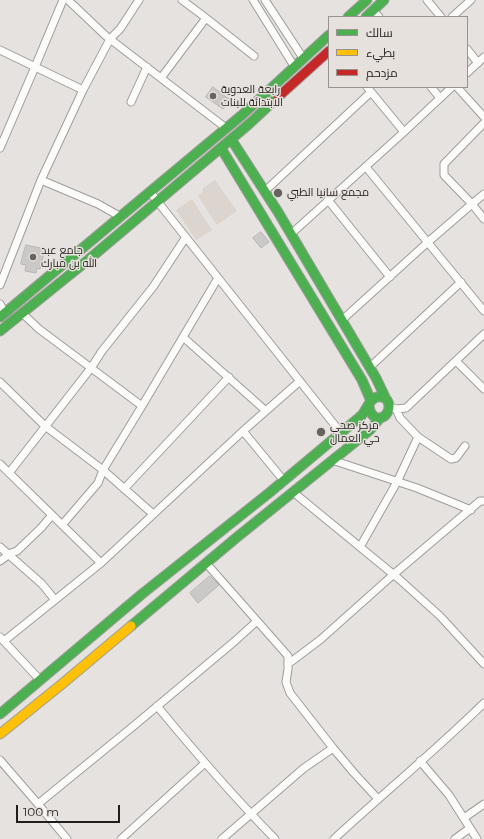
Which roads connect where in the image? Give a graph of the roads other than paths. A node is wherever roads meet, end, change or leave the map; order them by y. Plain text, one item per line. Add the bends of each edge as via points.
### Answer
1 (63, 0) edge
2 (68, 0) edge
3 (139, 0) edge
4 (182, 0) edge
5 (252, 0) edge
6 (265, 0) edge
7 (367, 0) edge
8 (384, 0) edge
9 (427, 0) edge
10 (471, 0) edge
11 (376, 14) edge
12 (349, 16) edge
13 (440, 16) edge
14 (453, 16) edge
15 (206, 18) junction
16 (328, 36) edge
17 (290, 38) junction
18 (110, 39) junction
19 (281, 46) junction
20 (0, 50) edge
21 (468, 51) edge
22 (328, 52) edge
23 (254, 56) dead end
24 (484, 57) edge
25 (303, 58) junction
26 (478, 63) junction
27 (294, 66) junction
28 (36, 67) junction
29 (147, 67) junction
30 (468, 72) edge
31 (161, 78) junction
32 (432, 88) edge
33 (451, 88) edge
34 (458, 88) edge
35 (369, 89) edge
36 (83, 90) junction
37 (440, 98) junction
38 (131, 102) dead end
39 (484, 117) edge
40 (484, 123) edge
41 (226, 128) junction
42 (404, 132) junction
43 (231, 139) junction
44 (0, 148) edge
45 (221, 148) junction
46 (366, 166) junction
47 (41, 180) junction
48 (265, 191) junction
49 (150, 192) junction
50 (484, 194) edge
51 (328, 200) junction
52 (157, 201) junction
53 (472, 204) junction
54 (121, 217) junction
55 (484, 219) edge
56 (291, 234) junction
57 (186, 237) junction
58 (428, 242) junction
59 (390, 277) junction
60 (218, 278) junction
61 (461, 282) junction
62 (0, 284) edge
63 (22, 298) junction
64 (0, 304) edge
65 (26, 310) junction
66 (484, 311) edge
67 (2, 315) edge
68 (342, 320) junction
69 (0, 331) edge
70 (484, 334) edge
71 (183, 337) junction
72 (456, 361) junction
73 (370, 367) junction
74 (91, 368) junction
75 (229, 377) junction
76 (300, 381) junction
77 (0, 382) edge
78 (484, 389) edge
79 (370, 403) junction
80 (142, 406) junction
81 (391, 406) junction
82 (266, 411) junction
83 (380, 418) junction
84 (45, 426) junction
85 (243, 431) junction
86 (341, 433) junction
87 (418, 437) junction
88 (464, 446) dead end
89 (332, 460) junction
90 (0, 464) edge
91 (103, 470) junction
92 (9, 473) junction
93 (284, 481) junction
94 (397, 482) junction
95 (124, 489) junction
96 (293, 492) junction
97 (484, 502) edge
98 (471, 510) junction
99 (153, 514) junction
100 (52, 515) junction
101 (62, 525) junction
102 (0, 547) edge
103 (360, 547) junction
104 (9, 555) junction
105 (0, 561) edge
106 (206, 562) junction
107 (101, 563) junction
108 (394, 574) junction
109 (55, 600) junction
110 (257, 621) junction
111 (2, 639) edge
112 (288, 664) junction
113 (484, 664) edge
114 (40, 680) junction
115 (484, 703) edge
116 (157, 706) junction
117 (0, 714) edge
118 (0, 734) edge
119 (333, 748) junction
120 (0, 760) edge
121 (420, 761) junction
122 (205, 763) junction
123 (378, 799) junction
124 (38, 804) junction
125 (484, 804) edge
126 (251, 814) junction
127 (464, 818) junction
128 (470, 828) junction
129 (67, 839) edge
130 (121, 839) edge
131 (222, 839) edge
132 (275, 839) edge
133 (334, 839) edge
134 (455, 839) edge
135 (478, 839) edge

1 - 28 street
2 - 18 street
3 - 18 street via 120,29
4 - 15 street
5 - 19 street
6 - 17 street
7 - 12 street
8 - 11 street
9 - 13 street
10 - 14 street
15 - 23 street
15 - 31 street
16 - 25 street
17 - 19 street via 287,45
17 - 25 street
18 - 29 street
18 - 36 street
19 - 27 street
20 - 28 street
21 - 26 street
22 - 43 street
24 - 26 street
25 - 27 street
26 - 30 street
27 - 41 street
28 - 36 street
28 - 44 street
29 - 31 street
29 - 38 street
31 - 41 street
32 - 37 street
33 - 37 street
34 - 39 street
35 - 42 street
35 - 48 street
36 - 47 street
37 - 42 street
40 - 53 street via 444,164 444,175
41 - 49 street
42 - 46 street
43 - 45 street
43 - 48 street
45 - 52 street
45 - 79 street via 362,380
46 - 51 street
46 - 58 street
47 - 54 street via 98,204
47 - 62 street
48 - 56 street
49 - 52 street
49 - 54 street
50 - 53 street
51 - 56 street
51 - 59 street
52 - 57 street
52 - 65 street
53 - 55 street
53 - 58 street
54 - 63 street
56 - 68 street
57 - 60 street
57 - 74 street via 153,286
58 - 59 street
58 - 61 street
59 - 68 street
60 - 71 street
60 - 76 street
61 - 66 street
61 - 73 street
63 - 65 street
63 - 67 street
64 - 67 street
65 - 69 street
65 - 74 street via 39,329
68 - 73 street
70 - 72 street
71 - 75 street
71 - 80 street
72 - 78 street
72 - 81 street via 406,408
73 - 81 street
74 - 80 street
74 - 84 street
75 - 82 street
75 - 95 street
76 - 82 street
76 - 86 street
77 - 84 street
79 - 81 street via 373,398 380,397
79 - 83 street via 371,414
79 - 86 street via 363,414
80 - 91 street
81 - 83 street via 387,415
81 - 87 street
82 - 85 street
83 - 89 street via 370,430
84 - 91 street
84 - 92 street
85 - 93 street
85 - 99 street
86 - 93 street
87 - 88 street via 451,459 456,458
87 - 94 street
89 - 94 street
89 - 96 street
90 - 92 street
91 - 95 street
91 - 101 street via 98,483
92 - 100 street
93 - 114 street via 142,594
94 - 98 street
94 - 103 street
95 - 99 street
96 - 103 street
96 - 106 street
97 - 98 street via 480,501
98 - 108 street
99 - 107 street
100 - 101 street
100 - 104 street via 17,551
101 - 107 street
102 - 104 street
103 - 108 street
104 - 105 street
104 - 109 street via 42,584
106 - 110 street
106 - 118 street
107 - 109 street
108 - 112 street via 320,640
108 - 113 street via 440,616
109 - 111 street
110 - 112 street via 288,656
110 - 116 street
111 - 114 street
112 - 119 street via 286,682 290,694
114 - 117 street
115 - 121 street
116 - 122 street
116 - 124 street
119 - 123 street
119 - 126 street via 304,768
120 - 124 street
121 - 123 street
121 - 127 street via 449,795
122 - 126 street
122 - 130 street
123 - 133 street
124 - 129 street
125 - 127 street
126 - 131 street
126 - 132 street
127 - 128 street
128 - 134 street
128 - 135 street

